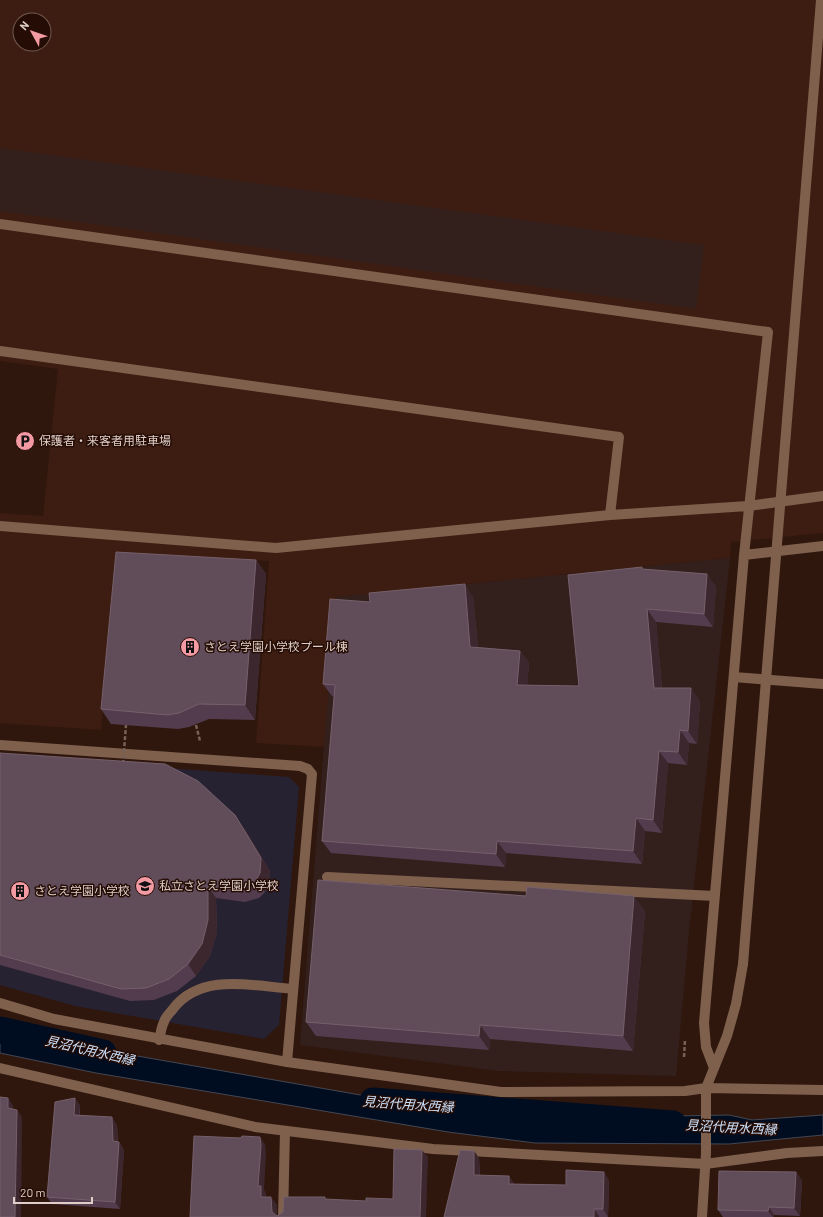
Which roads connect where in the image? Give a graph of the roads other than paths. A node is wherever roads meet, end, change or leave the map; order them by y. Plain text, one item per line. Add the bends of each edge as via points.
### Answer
1 (821, 0) edge
2 (0, 224) edge
3 (0, 351) edge
4 (823, 496) edge
5 (748, 506) junction
6 (610, 515) junction
7 (0, 526) edge
8 (823, 546) edge
9 (744, 555) junction
10 (734, 677) junction
11 (823, 684) edge
12 (0, 745) edge
13 (327, 877) dead end
14 (715, 896) junction
15 (293, 989) junction
16 (0, 1003) edge
17 (159, 1040) junction
18 (287, 1062) junction
19 (0, 1068) edge
20 (714, 1068) junction
21 (706, 1088) junction
22 (823, 1090) edge
23 (285, 1130) junction
24 (823, 1151) edge
25 (705, 1164) junction
26 (283, 1217) edge
27 (702, 1217) edge

1 - 20 street, bridge via 743,964 736,1004
2 - 5 street via 768,332
3 - 6 street via 619,437
4 - 5 street
5 - 6 street
5 - 9 street
6 - 7 street via 276,548
8 - 9 street
9 - 10 street
10 - 11 street
10 - 14 street
12 - 15 street via 300,766 308,769 312,774
13 - 14 street
14 - 20 street via 704,1023 706,1047
15 - 17 street via 222,984 203,987 178,1002 164,1021
15 - 18 street
16 - 17 street via 54,1019
17 - 18 street
18 - 21 street via 501,1092 685,1091
19 - 23 street via 248,1125
20 - 21 street
21 - 22 street
21 - 25 street
23 - 25 street via 433,1149
23 - 26 street
24 - 25 street
25 - 27 street

